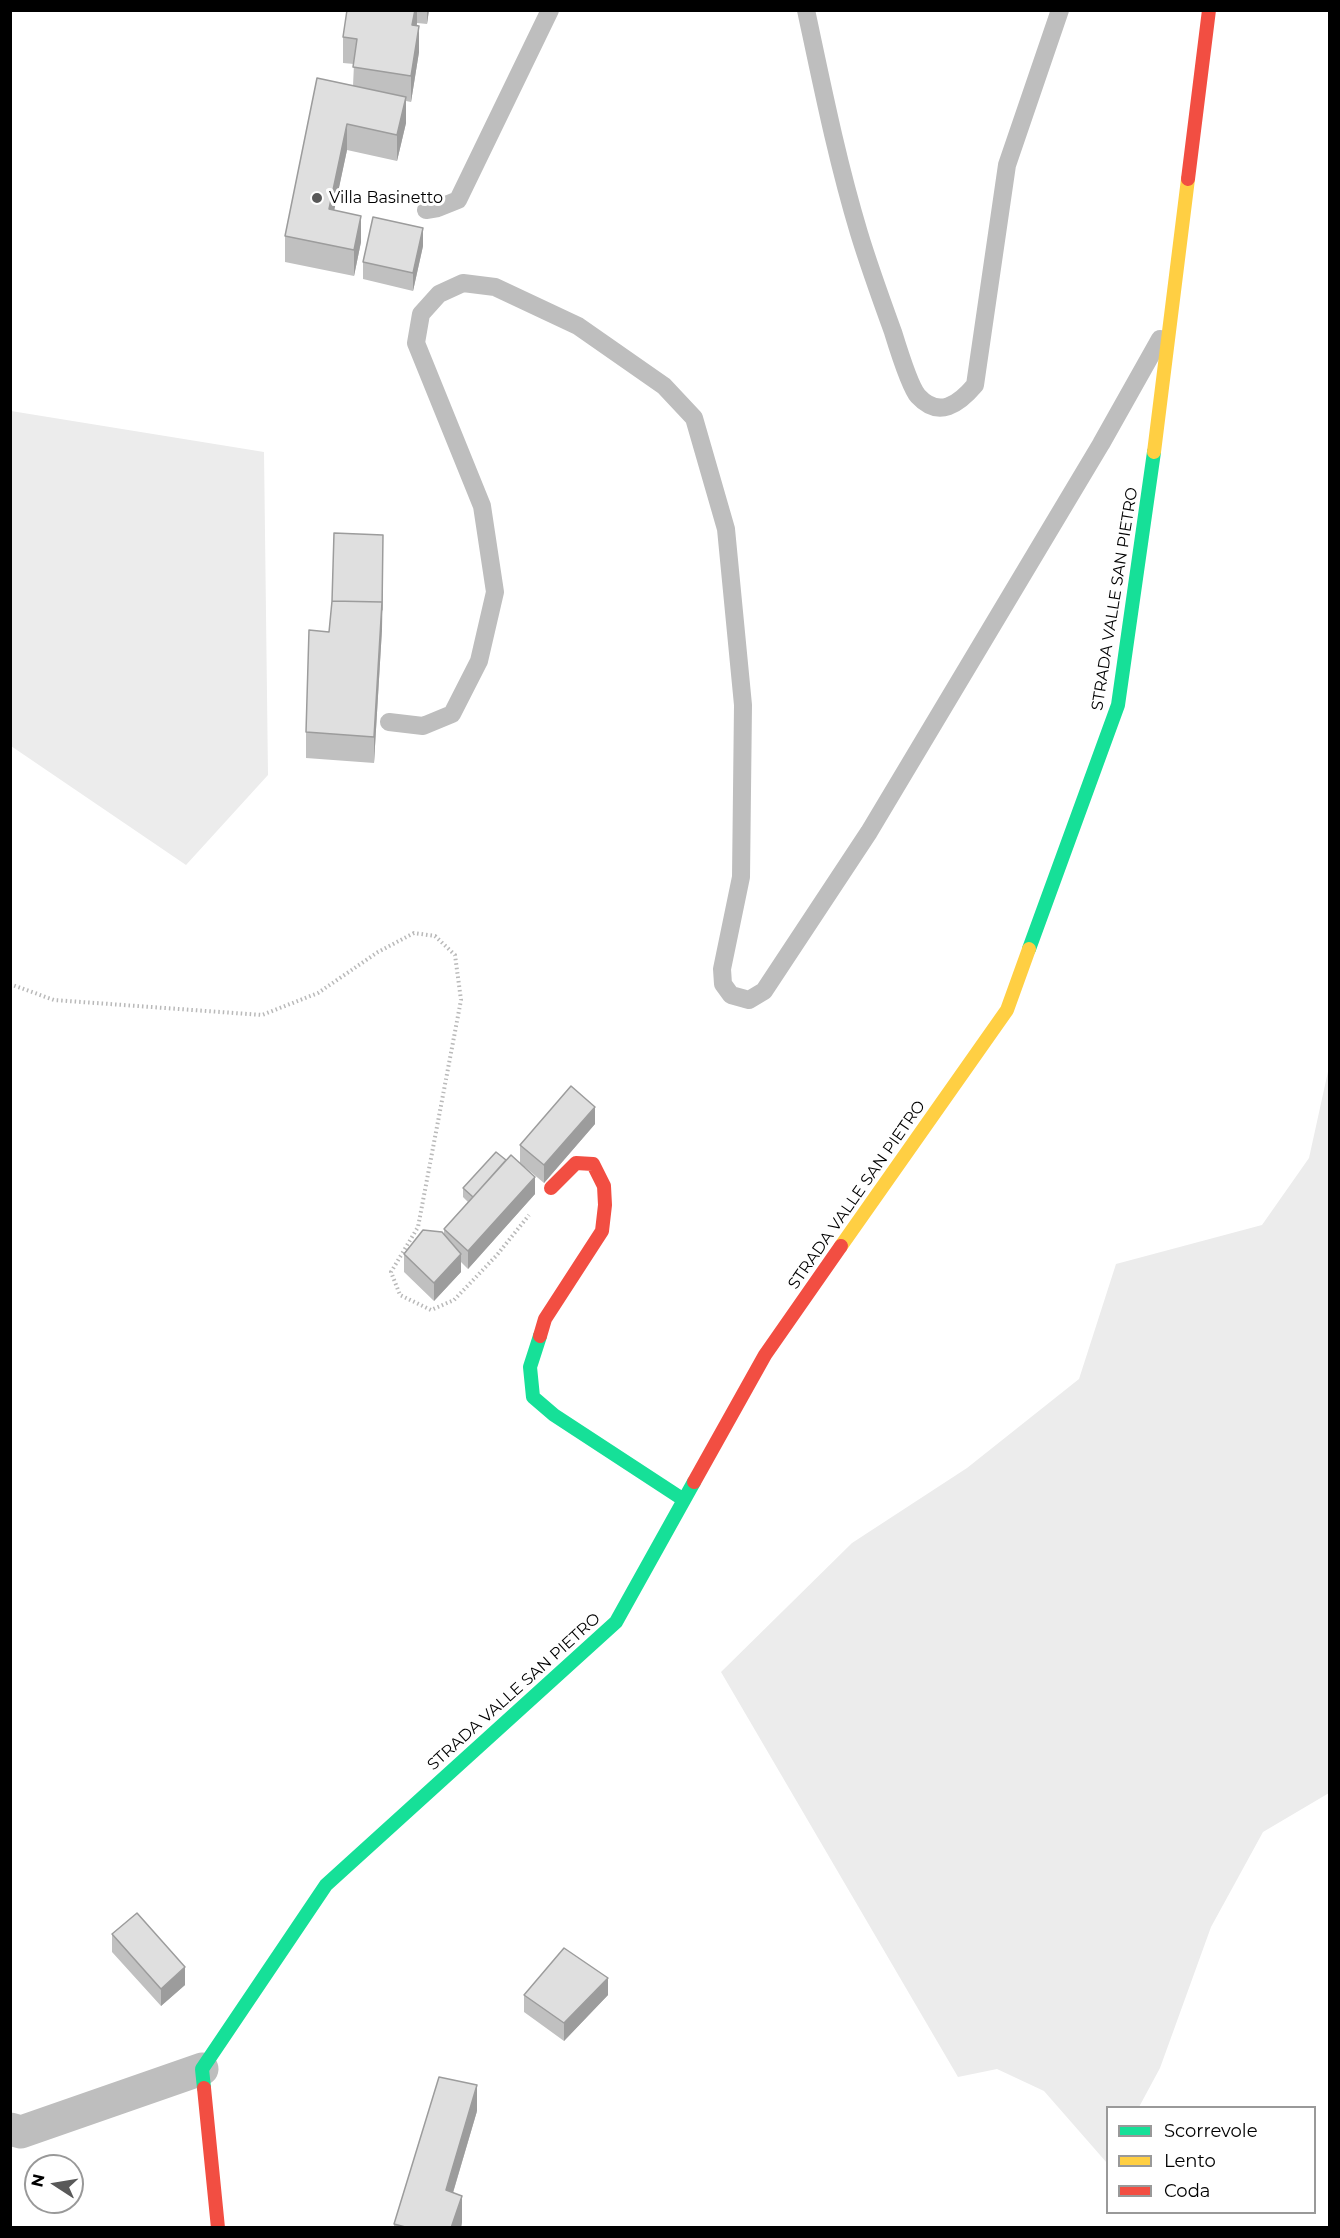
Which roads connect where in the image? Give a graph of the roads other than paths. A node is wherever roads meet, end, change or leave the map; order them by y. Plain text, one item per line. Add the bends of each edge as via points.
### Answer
1 (550, 10) edge
2 (806, 10) edge
3 (1060, 10) edge
4 (1209, 10) edge
5 (426, 210) dead end
6 (1170, 321) junction
7 (389, 722) dead end
8 (551, 1188) road end
9 (684, 1500) junction
10 (202, 2070) junction
11 (10, 2128) edge
12 (218, 2228) edge

1 - 5 lane via 458,200
2 - 3 lane via 859,232 917,395 935,407 951,406 975,385 1007,165
4 - 6 street, STRADA VALLE SAN PIETRO
6 - 7 lane via 869,832 764,990 749,1000 731,995 723,984 722,969 741,877 743,705 726,529 694,418 664,386 578,326 495,287 463,284 439,294 421,314 416,343 482,506 495,592 479,661 452,714 423,726
6 - 9 street, STRADA VALLE SAN PIETRO via 1118,705 1007,1010 765,1355
8 - 9 street via 576,1163 593,1164 604,1186 605,1205 602,1231 545,1319 530,1366 533,1397 554,1416
9 - 10 street, STRADA VALLE SAN PIETRO via 616,1622 326,1885
10 - 11 street via 21,2132
10 - 12 street

